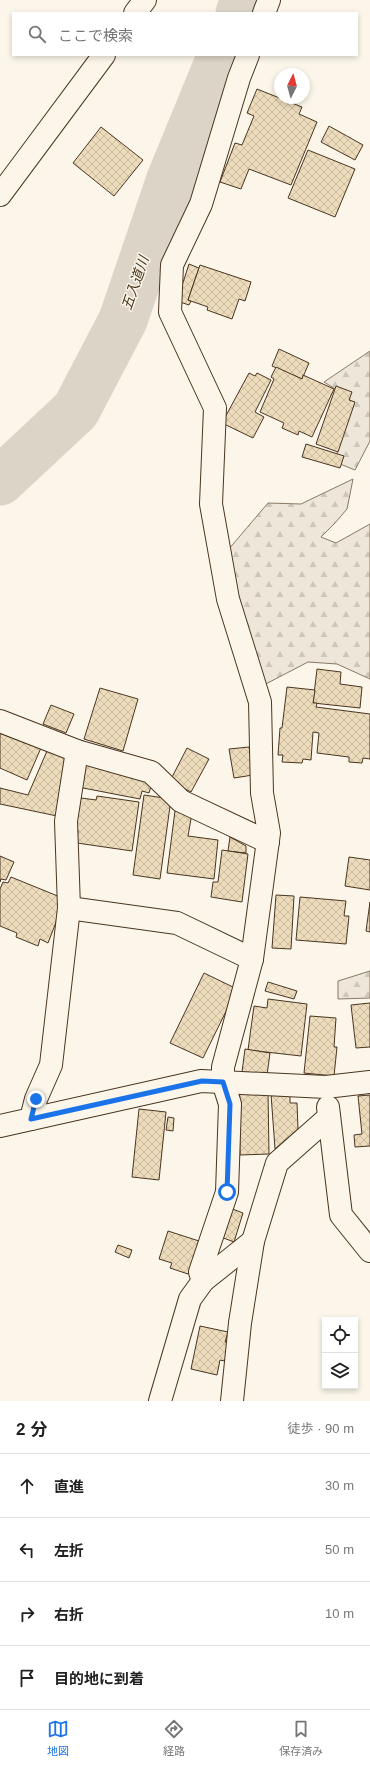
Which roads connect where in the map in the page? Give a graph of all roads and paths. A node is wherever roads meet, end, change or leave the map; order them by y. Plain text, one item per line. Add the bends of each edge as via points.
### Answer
1 (145, 0) edge
2 (269, 0) edge
3 (136, 12) edge
4 (264, 12) edge
5 (103, 56) edge
6 (248, 56) edge
7 (0, 194) edge
8 (0, 721) edge
9 (77, 751) junction
10 (268, 842) junction
11 (69, 908) junction
12 (252, 959) junction
13 (223, 1082) junction
14 (370, 1082) edge
15 (326, 1088) junction
16 (329, 1117) junction
17 (31, 1119) junction
18 (0, 1126) edge
19 (253, 1241) junction
20 (370, 1251) edge
21 (203, 1281) junction
22 (160, 1401) edge
23 (232, 1401) edge

1 - 3 street
2 - 4 street
5 - 7 street
6 - 10 street via 201,204 172,265 170,312 215,408 211,504 228,599 260,702 262,793 269,833
8 - 9 street
9 - 10 street via 151,772 181,801
9 - 11 street via 66,821
10 - 12 street
11 - 12 street via 177,923
11 - 17 street via 51,1065 36,1099
12 - 13 street via 223,1068
13 - 15 street
13 - 17 street via 202,1081
13 - 21 street via 230,1104 227,1192 200,1272
14 - 15 street
15 - 16 street
16 - 19 street via 277,1163
16 - 20 street via 341,1216
17 - 18 street
19 - 21 street
19 - 23 street via 240,1322
21 - 22 street via 190,1299

